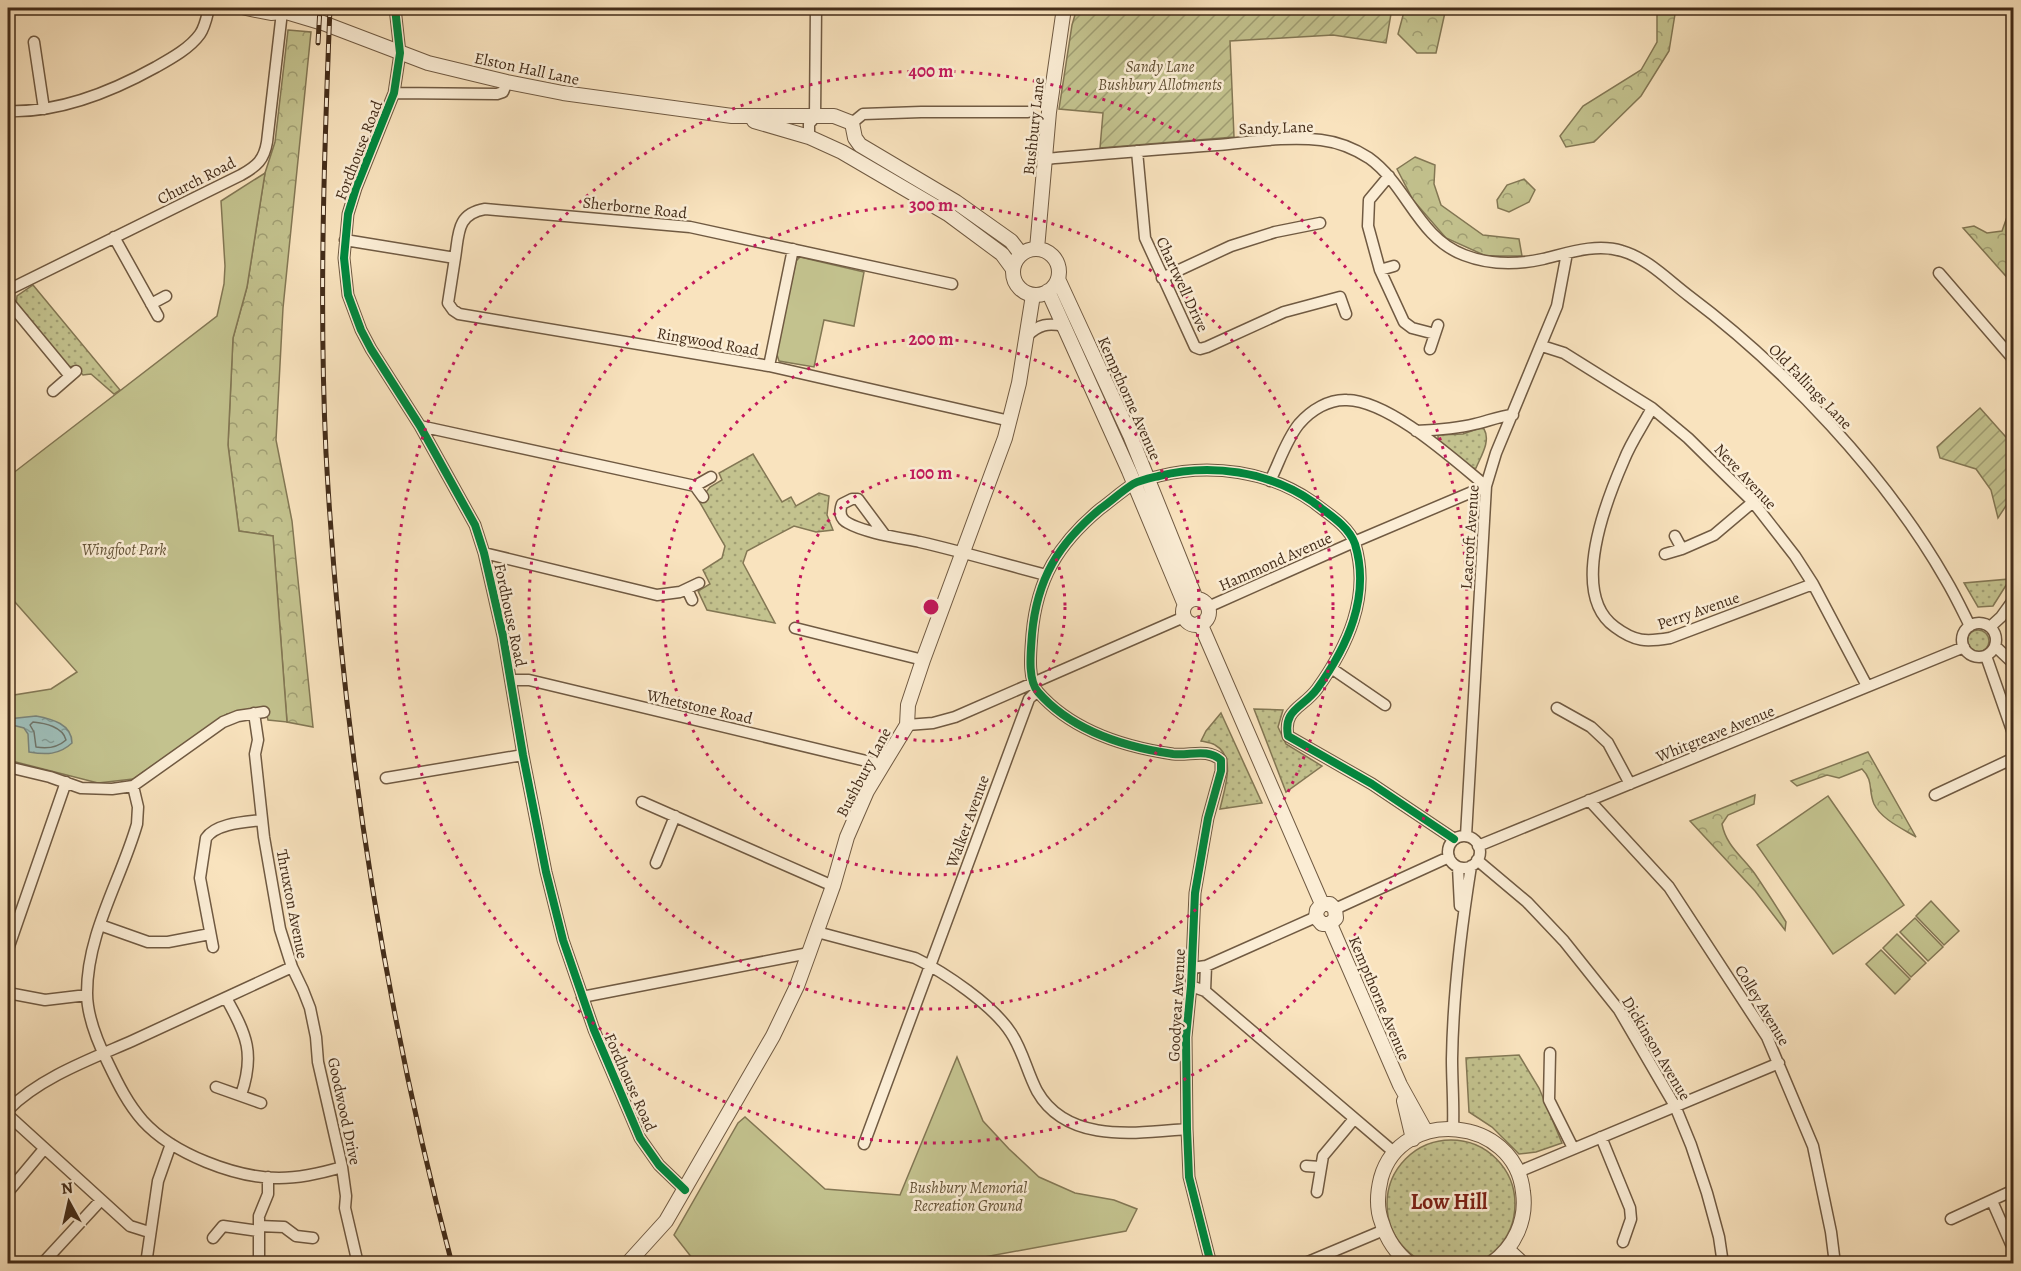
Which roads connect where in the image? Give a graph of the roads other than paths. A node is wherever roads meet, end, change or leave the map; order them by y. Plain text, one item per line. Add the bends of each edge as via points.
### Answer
1 (209, 8) edge
2 (246, 8) edge
3 (395, 8) edge
4 (816, 8) edge
5 (1064, 8) edge
6 (278, 10) edge
7 (34, 42) dead end
8 (400, 53) junction
9 (507, 82) junction
10 (394, 93) junction
11 (44, 109) junction
12 (8, 111) edge
13 (1028, 112) dead end
14 (732, 116) junction
15 (815, 117) junction
16 (852, 123) junction
17 (809, 137) junction
18 (855, 138) junction
19 (842, 152) junction
20 (1137, 152) junction
21 (1046, 159) junction
22 (1389, 176) junction
23 (1320, 223) dead end
24 (114, 237) junction
25 (345, 240) junction
26 (793, 249) junction
27 (1036, 249) junction
28 (1568, 253) junction
29 (1021, 254) junction
30 (455, 258) junction
31 (1394, 266) dead end
32 (1013, 269) junction
33 (1380, 270) junction
34 (1939, 273) dead end
35 (1058, 279) junction
36 (1162, 279) junction
37 (952, 284) dead end
38 (8, 290) edge
39 (1048, 291) junction
40 (1033, 295) junction
41 (166, 296) dead end
42 (8, 301) edge
43 (151, 304) junction
44 (1346, 314) dead end
45 (158, 316) dead end
46 (1064, 326) junction
47 (1027, 336) junction
48 (1542, 346) junction
49 (1430, 349) dead end
50 (2013, 360) edge
51 (768, 366) junction
52 (53, 391) dead end
53 (1652, 408) junction
54 (1513, 415) junction
55 (1010, 421) junction
56 (420, 426) junction
57 (1416, 431) junction
58 (711, 477) dead end
59 (1141, 481) junction
60 (1270, 481) junction
61 (695, 486) junction
62 (1486, 486) junction
63 (703, 497) dead end
64 (1753, 502) junction
65 (884, 534) dead end
66 (1675, 536) dead end
67 (1354, 542) junction
68 (1682, 549) junction
69 (962, 552) junction
70 (484, 553) junction
71 (1665, 554) dead end
72 (1046, 575) junction
73 (699, 583) dead end
74 (1813, 584) junction
75 (687, 589) junction
76 (2013, 599) edge
77 (693, 600) dead end
78 (1188, 607) junction
79 (1208, 607) junction
80 (1200, 623) junction
81 (1970, 626) junction
82 (1990, 627) junction
83 (795, 628) dead end
84 (1995, 646) junction
85 (1964, 647) junction
86 (1986, 656) junction
87 (923, 660) junction
88 (2013, 664) edge
89 (1331, 668) junction
90 (511, 680) junction
91 (1867, 686) junction
92 (1035, 687) junction
93 (1385, 705) dead end
94 (1557, 708) dead end
95 (2009, 708) edge
96 (907, 725) junction
97 (2013, 736) edge
98 (523, 755) junction
99 (2013, 758) edge
100 (883, 765) junction
101 (8, 767) edge
102 (386, 778) dead end
103 (66, 782) junction
104 (1630, 784) junction
105 (133, 786) junction
106 (1935, 795) dead end
107 (1589, 800) junction
108 (642, 802) dead end
109 (675, 816) junction
110 (262, 820) junction
111 (1466, 836) junction
112 (1454, 839) junction
113 (1478, 846) junction
114 (1449, 857) junction
115 (656, 863) dead end
116 (1474, 863) junction
117 (1458, 867) junction
118 (833, 886) junction
119 (1328, 906) junction
120 (1316, 917) junction
121 (1330, 924) junction
122 (1462, 924) junction
123 (100, 925) junction
124 (817, 932) junction
125 (210, 933) junction
126 (9, 942) edge
127 (213, 947) dead end
128 (809, 953) junction
129 (929, 965) junction
130 (1206, 966) junction
131 (292, 968) junction
132 (1192, 968) junction
133 (1191, 986) junction
134 (1205, 991) junction
135 (8, 993) edge
136 (87, 995) junction
137 (226, 998) junction
138 (582, 998) junction
139 (104, 1053) junction
140 (1550, 1053) dead end
141 (1779, 1063) junction
142 (1400, 1085) junction
143 (216, 1087) dead end
144 (241, 1095) junction
145 (261, 1103) dead end
146 (1675, 1106) junction
147 (8, 1110) edge
148 (8, 1115) edge
149 (1354, 1119) junction
150 (1453, 1128) junction
151 (1186, 1129) junction
152 (1426, 1132) junction
153 (1601, 1137) junction
154 (1413, 1139) junction
155 (864, 1143) dead end
156 (171, 1144) junction
157 (1573, 1148) junction
158 (44, 1149) junction
159 (1395, 1154) junction
160 (1306, 1166) dead end
161 (342, 1167) junction
162 (1320, 1167) junction
163 (1518, 1172) junction
164 (268, 1177) junction
165 (685, 1190) junction
166 (2013, 1190) edge
167 (8, 1192) edge
168 (1317, 1192) dead end
169 (101, 1200) junction
170 (1992, 1201) junction
171 (1951, 1219) dead end
172 (259, 1229) junction
173 (1384, 1230) junction
174 (149, 1232) junction
175 (213, 1238) dead end
176 (313, 1238) dead end
177 (1623, 1242) dead end
178 (1507, 1249) junction
179 (2013, 1251) edge
180 (42, 1263) edge
181 (146, 1263) edge
182 (259, 1263) edge
183 (358, 1263) edge
184 (627, 1263) edge
185 (1211, 1263) edge
186 (1303, 1263) edge
187 (1410, 1263) edge
188 (1491, 1263) edge
189 (1523, 1263) edge
190 (1723, 1263) edge
191 (1835, 1263) edge

1 - 11 street via 202,32 168,60 107,91
2 - 6 street, Elston Hall Lane via 271,13
3 - 8 street, Fordhouse Road
4 - 15 street
5 - 21 street, Bushbury Lane
6 - 8 street, Elston Hall Lane
6 - 24 street, Church Road via 263,159 241,175
7 - 11 street
8 - 9 street, Elston Hall Lane
8 - 10 street, Fordhouse Road
9 - 10 street via 503,92 497,94
9 - 14 street, Elston Hall Lane
10 - 25 street, Fordhouse Road via 356,188
11 - 12 street
13 - 16 street via 863,114
14 - 15 street, Elston Hall Lane
14 - 17 street, Elston Hall Lane
15 - 16 street, Elston Hall Lane via 841,117
15 - 17 street via 808,124
16 - 18 street
17 - 19 street, Elston Hall Lane
18 - 19 street
18 - 29 street via 869,152 956,202 1011,241
19 - 32 street, Elston Hall Lane via 948,214 1002,254
20 - 21 street, Sandy Lane
20 - 22 street, Sandy Lane via 1281,139 1317,140 1354,150
20 - 36 street, Chartwell Drive via 1144,238
21 - 27 street, Bushbury Lane
22 - 28 street, Sandy Lane via 1429,231 1462,255 1501,264
22 - 33 street via 1369,200 1368,226
23 - 36 street via 1231,246
24 - 38 street, Church Road
24 - 43 street
25 - 30 street
25 - 56 street, Fordhouse Road via 348,295 361,330
26 - 30 street, Sherborne Road via 660,223 485,209 464,218
26 - 37 street, Sherborne Road
26 - 51 street
27 - 29 street
27 - 35 street via 1055,259
28 - 48 street, Leacroft Avenue via 1557,306
28 - 81 street, Old Fallings Lane via 1602,248 1632,255 1747,343 1818,412 1884,489 1946,580
29 - 32 street
30 - 51 street, Ringwood Road via 448,303 459,314
31 - 33 street
32 - 40 street via 1017,285
33 - 49 street via 1404,322 1412,328 1437,329
34 - 50 street
35 - 39 street
35 - 59 street, Kempthorne Avenue via 1096,359
36 - 44 street, Chartwell Drive via 1193,344 1200,349 1284,312 1340,297
39 - 40 street
39 - 46 street, Kempthorne Avenue
40 - 47 street, Bushbury Lane
41 - 43 street
42 - 52 street via 73,373
43 - 45 street
46 - 47 street via 1042,325
46 - 59 street, Kempthorne Avenue
47 - 55 street, Bushbury Lane
48 - 53 street, Neve Avenue via 1564,353
48 - 54 street, Leacroft Avenue
51 - 55 street, Ringwood Road
53 - 64 street, Neve Avenue
53 - 74 street, Perry Avenue via 1624,458 1596,547 1594,593 1609,623 1645,642 1670,639
54 - 57 street via 1450,429
54 - 62 street, Leacroft Avenue
55 - 69 street, Bushbury Lane
56 - 61 street
56 - 70 street, Fordhouse Road via 475,525
57 - 60 street via 1374,406 1333,401 1299,424
57 - 62 street
58 - 61 street
59 - 60 street via 1196,470 1234,472
59 - 72 street via 1077,530 1063,545
59 - 78 street, Kempthorne Avenue
60 - 67 street via 1327,512
61 - 63 street
62 - 67 street, Hammond Avenue
62 - 111 street, Leacroft Avenue
64 - 68 street via 1714,536
64 - 74 street, Neve Avenue
65 - 69 street
66 - 68 street
67 - 79 street, Hammond Avenue
67 - 89 street via 1359,581 1357,605 1352,630
68 - 71 street
69 - 72 street
69 - 87 street, Bushbury Lane
70 - 75 street via 657,595
70 - 90 street, Fordhouse Road
72 - 92 street via 1034,615 1031,652
73 - 75 street
74 - 91 street, Neve Avenue
75 - 77 street
76 - 82 street
78 - 79 street via 1202,601
78 - 80 street via 1191,623
78 - 92 street
79 - 80 street via 1206,618
80 - 119 street
81 - 82 street via 1980,623
81 - 85 street via 1962,635
82 - 84 street via 1996,636
83 - 87 street
84 - 86 street
84 - 88 street
85 - 86 street via 1975,657
85 - 91 street, Whitgreave Avenue
86 - 95 street
87 - 96 street, Bushbury Lane via 908,705
89 - 93 street
89 - 112 street via 1315,692 1290,714 1286,722 1288,736 1372,784
90 - 98 street, Fordhouse Road
90 - 100 street, Whetstone Road via 528,680
91 - 104 street, Whitgreave Avenue
92 - 96 street via 955,717
92 - 129 street, Walker Avenue
92 - 132 street, Goodyear Avenue via 1068,718 1114,741 1177,754 1210,753 1221,760 1195,893
94 - 104 street via 1591,727 1608,743
95 - 97 street
96 - 100 street, Bushbury Lane
98 - 102 street
98 - 138 street, Fordhouse Road via 557,917
99 - 106 street
100 - 118 street, Bushbury Lane via 847,837
101 - 103 street
103 - 105 street via 81,788
103 - 126 street
104 - 107 street, Whitgreave Avenue
105 - 110 street, Thruxton Avenue via 223,722 259,713 255,754
105 - 123 street via 137,824
107 - 113 street, Whitgreave Avenue
107 - 141 street, Colley Avenue via 1669,886 1767,1037
108 - 109 street
109 - 115 street
109 - 118 street
110 - 125 street via 217,829 206,838 200,878
110 - 131 street, Thruxton Avenue via 280,929
111 - 112 street
111 - 113 street
112 - 114 street
113 - 116 street
114 - 117 street
114 - 119 street
116 - 117 street
116 - 122 street
116 - 146 street, Dickinson Avenue via 1527,902 1564,942 1619,1010
117 - 122 street
118 - 124 street, Bushbury Lane
119 - 120 street via 1317,910
119 - 121 street via 1336,918
120 - 121 street via 1322,924
120 - 130 street
121 - 142 street, Kempthorne Avenue
122 - 150 street via 1452,1058
123 - 125 street via 148,942
123 - 136 street
124 - 128 street, Bushbury Lane
124 - 129 street
125 - 127 street
128 - 138 street
128 - 165 street, Bushbury Lane via 773,1036
129 - 151 street via 1003,1021 1022,1052 1037,1091 1071,1122 1106,1133
129 - 155 street, Walker Avenue
130 - 132 street
130 - 134 street
131 - 137 street, Thruxton Avenue
131 - 161 street, Goodwood Drive via 310,1008
132 - 133 street, Goodyear Avenue
133 - 134 street
133 - 151 street, Goodyear Avenue via 1186,1037
134 - 149 street
135 - 136 street via 45,1000
136 - 139 street via 89,1013
137 - 139 street, Thruxton Avenue
137 - 144 street via 246,1042 248,1073
138 - 165 street, Fordhouse Road via 640,1138 659,1165
139 - 147 street, Thruxton Avenue via 32,1088
139 - 156 street via 130,1104 144,1122
140 - 157 street via 1549,1100
141 - 146 street
141 - 191 street, Colley Avenue via 1813,1146
142 - 152 street, Kempthorne Avenue
142 - 154 street, Kempthorne Avenue
143 - 144 street
144 - 145 street
146 - 153 street
146 - 190 street, Dickinson Avenue via 1707,1193
148 - 158 street
149 - 159 street
149 - 162 street via 1326,1151
150 - 152 street
150 - 163 street via 1489,1139 1507,1154
151 - 185 street, Goodyear Avenue via 1189,1177
152 - 154 street
153 - 157 street
153 - 177 street via 1630,1208 1631,1219
154 - 159 street
156 - 164 street via 229,1170
156 - 174 street via 158,1181
157 - 163 street
158 - 167 street
158 - 169 street
159 - 173 street via 1382,1174 1378,1194
160 - 162 street
161 - 164 street via 294,1178
161 - 183 street, Goodwood Drive via 345,1209
162 - 168 street
163 - 178 street via 1524,1216
164 - 172 street
165 - 184 street, Bushbury Lane via 666,1221
166 - 170 street
169 - 174 street via 130,1226
169 - 180 street
170 - 171 street
170 - 179 street
172 - 175 street via 221,1221
172 - 176 street via 284,1227 296,1236
172 - 182 street
173 - 186 street
173 - 187 street via 1395,1250
174 - 181 street
178 - 188 street
178 - 189 street

